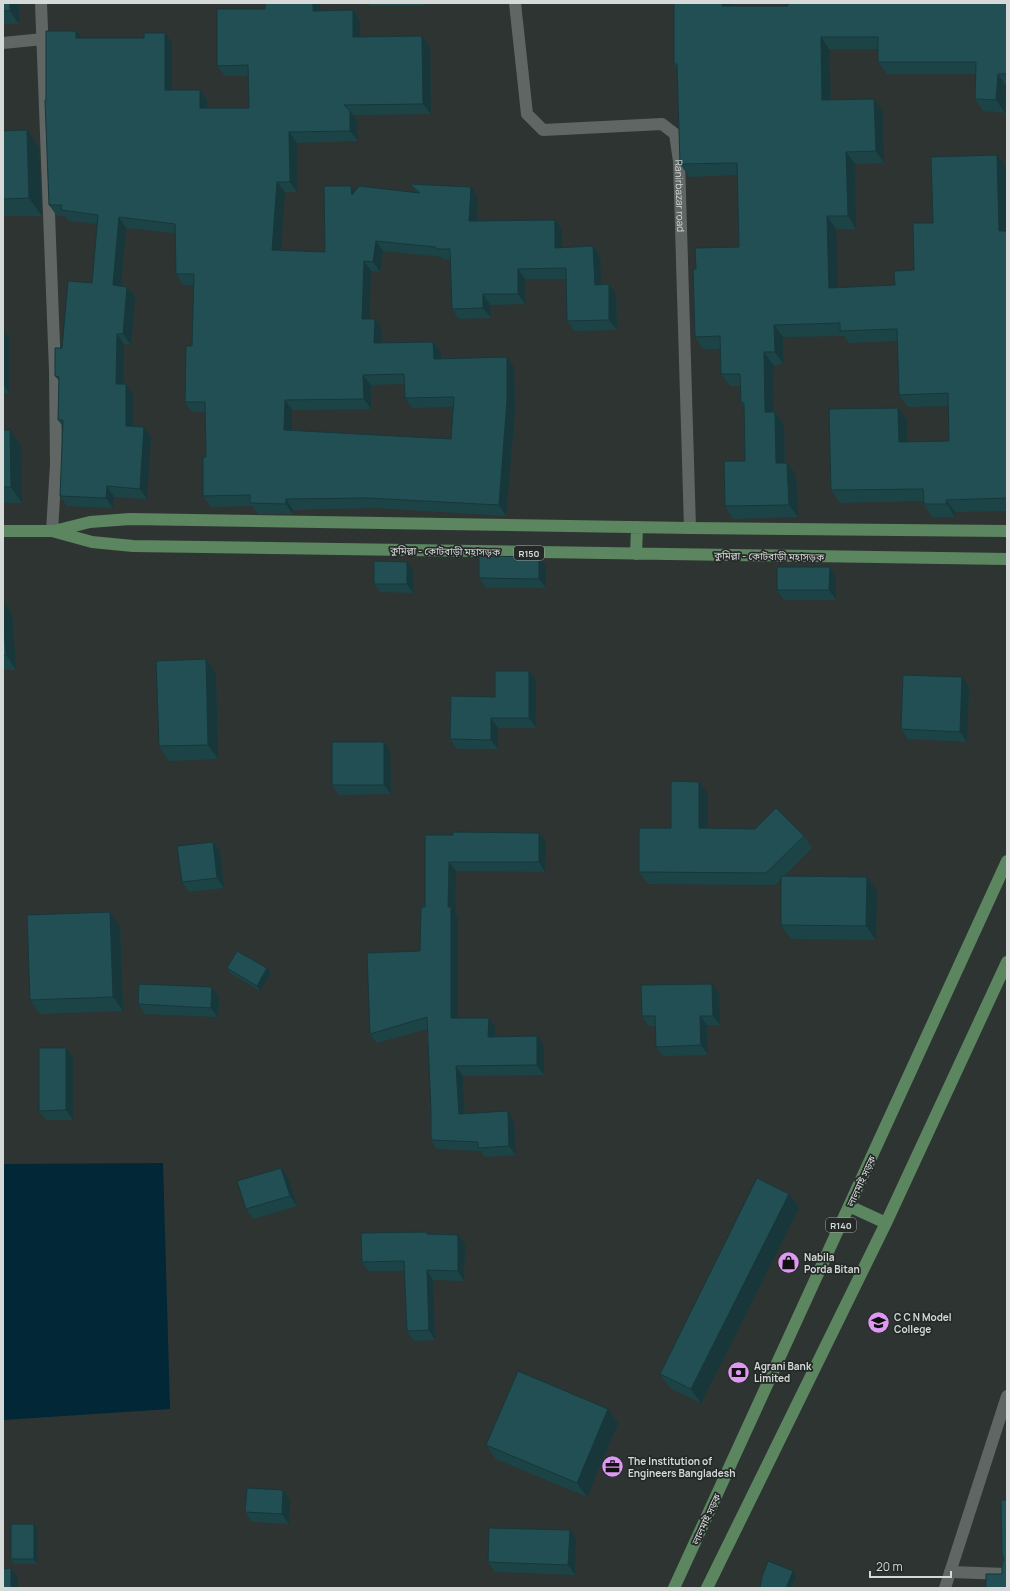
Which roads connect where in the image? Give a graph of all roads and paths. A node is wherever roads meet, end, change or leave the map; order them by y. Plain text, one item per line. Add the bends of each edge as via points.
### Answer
1 (41, 3) edge
2 (515, 3) edge
3 (43, 39) junction
4 (3, 43) edge
5 (637, 527) junction
6 (690, 528) junction
7 (3, 531) edge
8 (52, 531) junction
9 (1007, 531) edge
10 (636, 554) junction
11 (1007, 559) edge
12 (1007, 861) edge
13 (1007, 962) edge
14 (849, 1206) junction
15 (886, 1223) junction
16 (1007, 1396) edge
17 (950, 1572) junction
18 (1007, 1574) edge
19 (674, 1588) edge
20 (707, 1588) edge
21 (945, 1588) edge

1 - 3 street
2 - 6 street, Ranirbazar road via 527,114 543,130 662,124 676,134 679,161
3 - 4 street
3 - 8 street via 55,371 56,464
5 - 6 main road, কুমিল্লা - কোটবাড়ী মহাসড়ক / R150
5 - 8 main road, কুমিল্লা - কোটবাড়ী মহাসড়ক / R150 via 130,519 90,522
5 - 10 main road
6 - 9 main road, কুমিল্লা - কোটবাড়ী মহাসড়ক / R150
7 - 8 main road, কুমিল্লা - কোটবাড়ী মহাসড়ক / R150
8 - 10 main road, কুমিল্লা - কোটবাড়ী মহাসড়ক / R150 via 92,542 133,546
10 - 11 main road, কুমিল্লা - কোটবাড়ী মহাসড়ক / R150
12 - 14 main road, লালমাই সড়ক / R140
13 - 15 main road
14 - 15 main road
14 - 19 main road, লালমাই সড়ক / R140
15 - 20 main road
16 - 17 street
17 - 18 street
17 - 21 street

